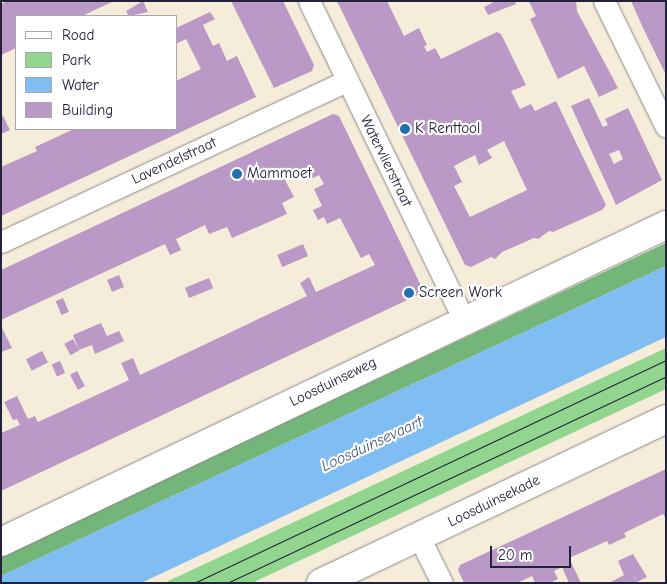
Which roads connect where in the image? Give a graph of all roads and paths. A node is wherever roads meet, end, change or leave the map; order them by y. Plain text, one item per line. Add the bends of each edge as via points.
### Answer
1 (309, 1) edge
2 (604, 1) edge
3 (347, 81) junction
4 (666, 127) edge
5 (666, 225) edge
6 (1, 242) edge
7 (464, 320) junction
8 (666, 419) edge
9 (419, 537) junction
10 (1, 542) edge
11 (321, 583) edge
12 (442, 583) edge

1 - 3 street, Watervlierstraat
2 - 4 street
3 - 6 street, Lavendelstraat
3 - 7 street, Watervlierstraat
5 - 7 main road, Loosduinseweg
7 - 10 main road, Loosduinseweg
8 - 9 main road, Loosduinsekade
9 - 11 main road, Loosduinsekade
9 - 12 street

